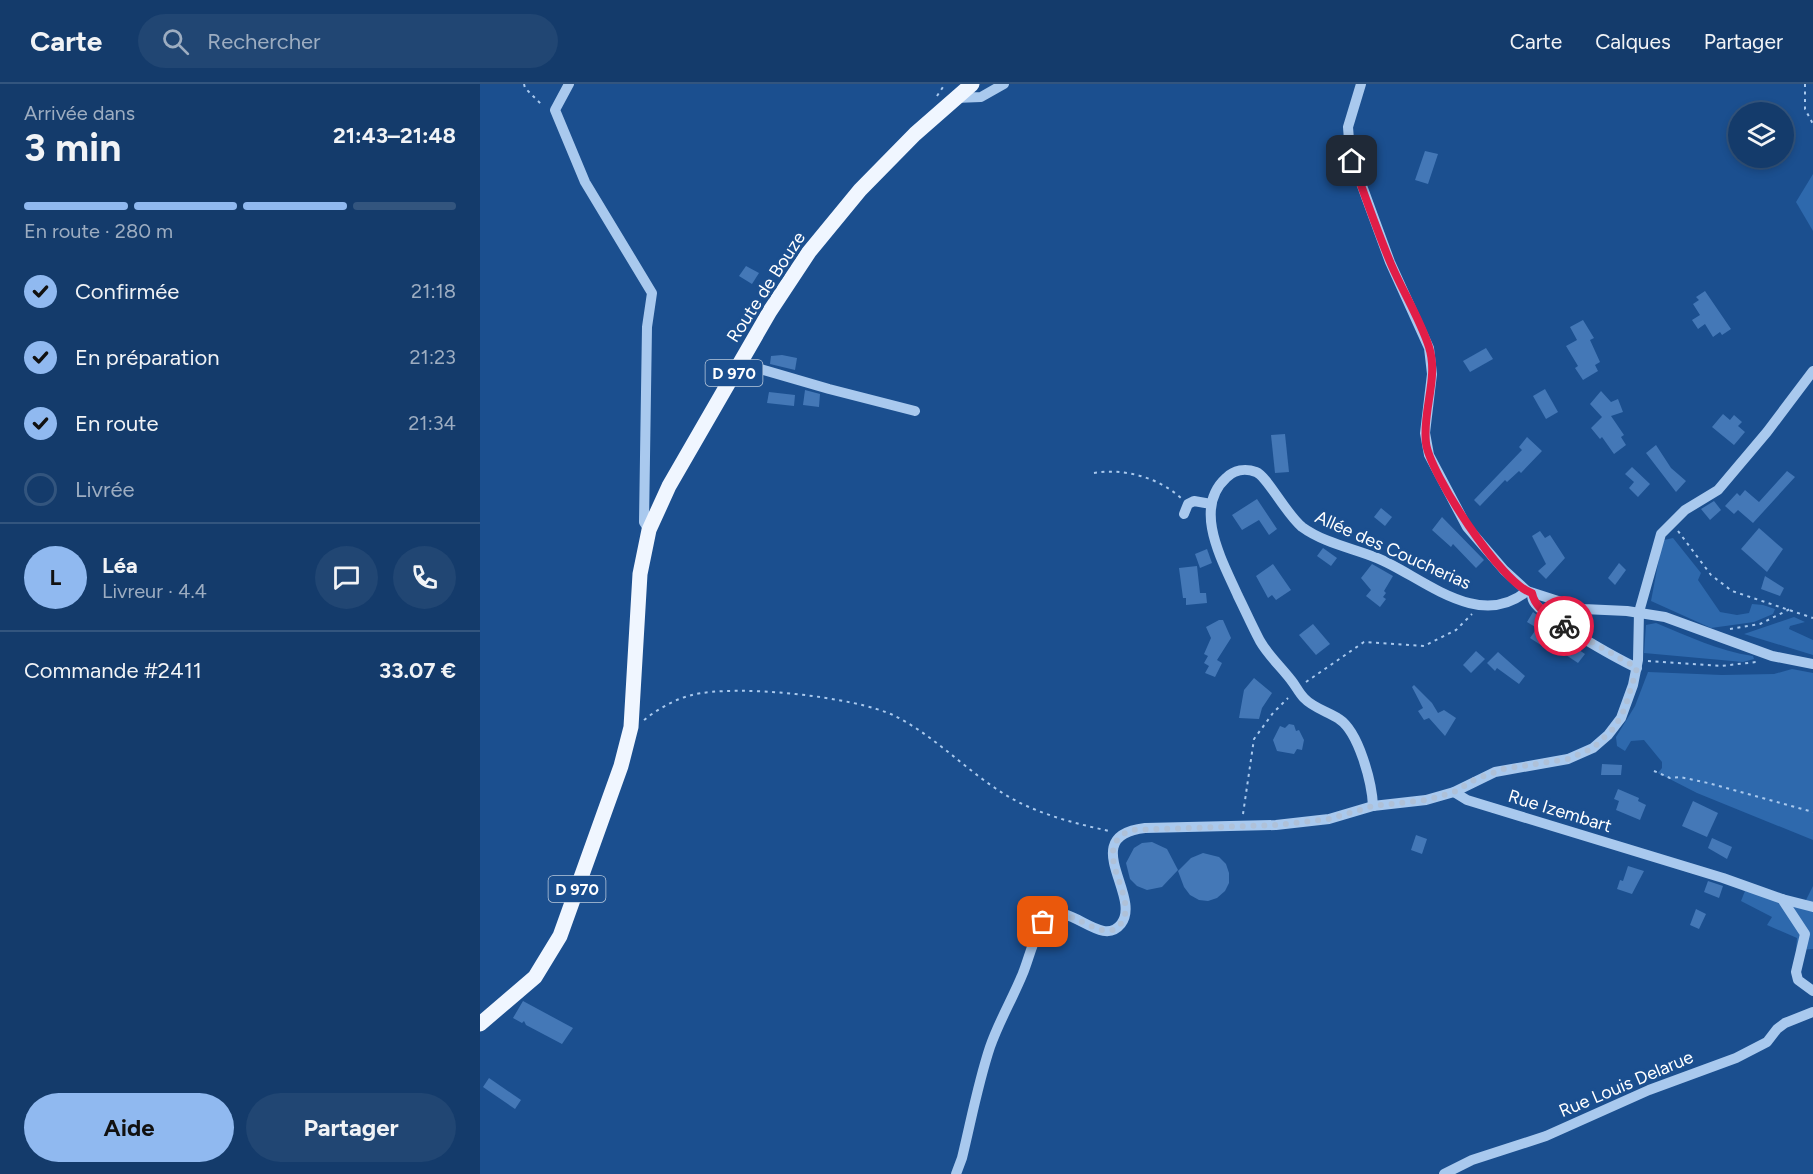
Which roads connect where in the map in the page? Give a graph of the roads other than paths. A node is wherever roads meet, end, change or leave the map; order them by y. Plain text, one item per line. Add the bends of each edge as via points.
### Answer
1 (569, 84) edge
2 (972, 84) edge
3 (1004, 84) edge
4 (1361, 84) edge
5 (955, 98) junction
6 (740, 363) junction
7 (1813, 371) edge
8 (915, 411) dead end
9 (1211, 504) junction
10 (1186, 509) road end
11 (649, 530) junction
12 (1529, 592) junction
13 (1639, 612) junction
14 (1637, 664) junction
15 (1813, 664) edge
16 (1454, 792) junction
17 (1373, 806) junction
18 (1782, 899) junction
19 (1813, 907) edge
20 (1813, 991) edge
21 (1813, 1012) edge
22 (480, 1024) edge
23 (956, 1174) edge
24 (1444, 1174) edge

1 - 11 street via 555,110 585,182 652,293 647,327 644,522
2 - 5 main road, Route de Bouze / D 970
3 - 5 street via 981,97
4 - 12 street via 1348,127 1352,161 1390,262 1429,348 1429,455 1467,527
5 - 6 main road, Route de Bouze / D 970 via 860,190 816,243
6 - 8 street
6 - 11 main road, Route de Bouze / D 970 via 669,486
7 - 13 street via 1718,490 1684,510 1661,534
9 - 10 street via 1194,501
9 - 12 street, Allée des Coucherias via 1220,484 1230,474 1255,471 1266,480 1287,512 1310,532 1392,565 1433,590 1479,604 1505,602
9 - 17 street via 1214,534 1224,565 1260,642 1305,700 1341,720 1351,731 1363,760
11 - 22 main road, Route de Bouze / D 970 via 636,615 631,727 621,766 560,936 535,977
12 - 13 street via 1584,609
12 - 14 street via 1539,607 1571,631
13 - 14 street
13 - 15 street via 1665,617 1772,656
14 - 16 street via 1621,718 1593,748 1568,759 1495,772
16 - 17 street via 1426,800
16 - 18 street, Rue Izembart via 1467,800
17 - 23 street via 1329,819 1145,828 1120,837 1113,857 1125,908 1123,920 1107,931 1060,913 1043,922 990,1046
18 - 19 street, Rue Izembart
18 - 20 street via 1805,934 1796,972 1798,980
21 - 24 street, Rue Louis Delarue via 1785,1023 1767,1042 1736,1058

